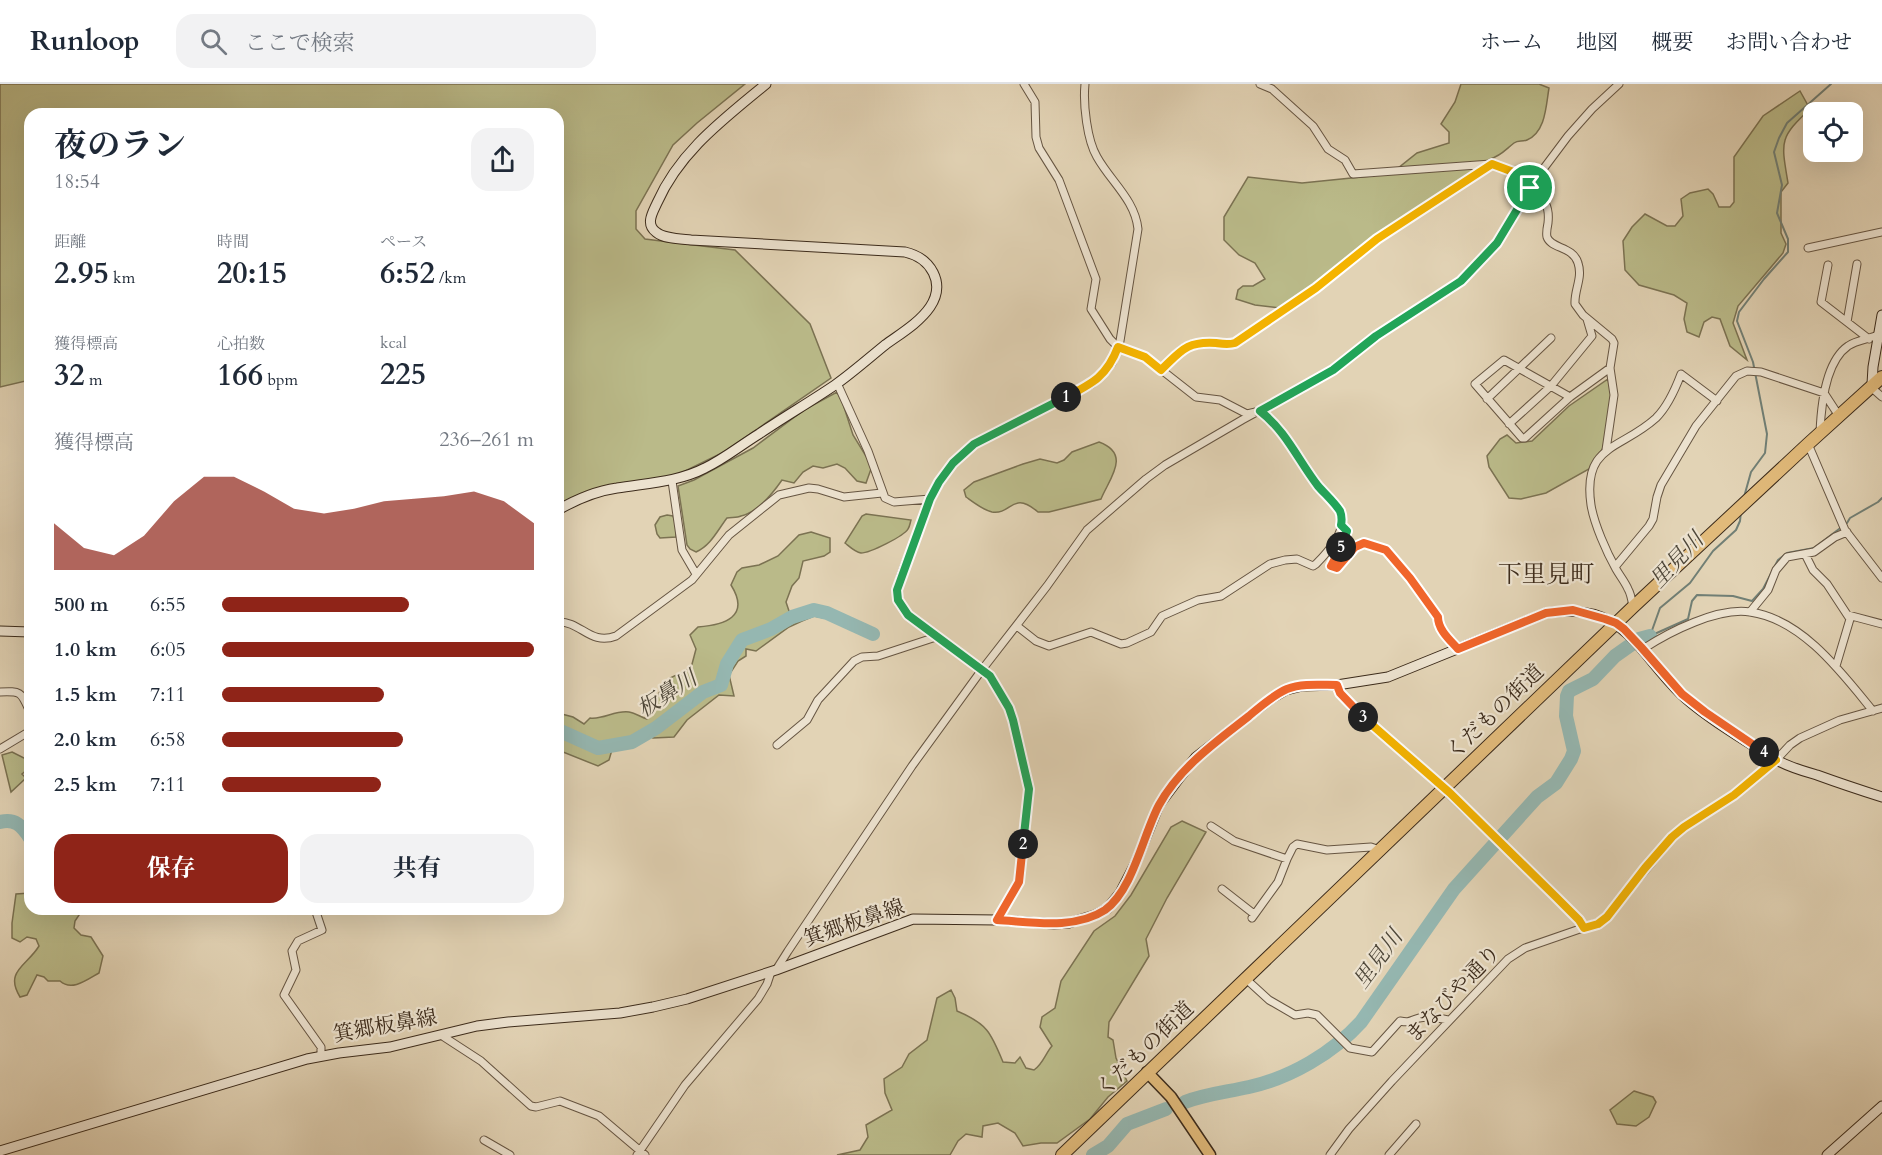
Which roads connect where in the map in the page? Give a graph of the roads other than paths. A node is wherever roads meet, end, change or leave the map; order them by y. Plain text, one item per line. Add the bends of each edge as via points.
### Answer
1 (766, 84) edge
2 (1024, 84) edge
3 (1085, 84) edge
4 (1260, 84) edge
5 (1619, 84) edge
6 (1492, 164) junction
7 (1535, 180) junction
8 (1530, 188) junction
9 (1882, 232) edge
10 (1808, 248) dead end
11 (1857, 264) dead end
12 (1828, 265) dead end
13 (1882, 315) edge
14 (1587, 319) junction
15 (1847, 322) junction
16 (1878, 335) junction
17 (1551, 338) dead end
18 (1869, 339) junction
19 (1118, 347) junction
20 (1610, 368) junction
21 (1520, 369) junction
22 (1161, 370) junction
23 (1877, 381) edge
24 (837, 383) junction
25 (1551, 387) junction
26 (1824, 393) junction
27 (1570, 397) junction
28 (1882, 397) edge
29 (1488, 399) junction
30 (1717, 401) junction
31 (1260, 411) junction
32 (1839, 416) junction
33 (1509, 424) junction
34 (1820, 433) junction
35 (1808, 444) junction
36 (1606, 450) junction
37 (672, 481) junction
38 (882, 493) junction
39 (930, 499) junction
40 (564, 506) edge
41 (1341, 525) junction
42 (1847, 532) junction
43 (1805, 554) junction
44 (1615, 567) junction
45 (696, 574) junction
46 (1882, 578) edge
47 (1633, 607) junction
48 (1750, 612) junction
49 (1848, 615) junction
50 (564, 623) edge
51 (1616, 623) junction
52 (1882, 624) edge
53 (1017, 626) junction
54 (0, 631) edge
55 (24, 632) edge
56 (936, 637) junction
57 (1642, 648) junction
58 (1458, 649) junction
59 (1836, 666) junction
60 (981, 671) junction
61 (1337, 685) junction
62 (0, 692) edge
63 (24, 701) edge
64 (1882, 708) edge
65 (1873, 711) junction
66 (24, 735) edge
67 (777, 745) dead end
68 (0, 749) edge
69 (1776, 760) junction
70 (1444, 788) junction
71 (1882, 797) edge
72 (1211, 826) dead end
73 (1380, 850) junction
74 (1287, 859) junction
75 (1222, 889) dead end
76 (317, 915) edge
77 (997, 920) junction
78 (1584, 928) junction
79 (774, 971) junction
80 (1246, 979) junction
81 (1448, 1020) junction
82 (441, 1035) junction
83 (321, 1056) junction
84 (1147, 1072) junction
85 (1882, 1106) edge
86 (1416, 1124) dead end
87 (484, 1140) dead end
88 (0, 1151) edge
89 (641, 1154) edge
90 (510, 1155) edge
91 (1062, 1155) edge
92 (1210, 1155) edge
93 (1330, 1155) edge
94 (1389, 1155) edge
95 (1827, 1155) edge

1 - 24 main road via 684,158 660,196 650,218 651,225 655,232 673,238 905,252 927,263 936,280 934,301 928,310
2 - 19 street via 1035,102 1039,148 1059,180 1096,279 1091,309
3 - 19 street via 1086,115 1096,156 1137,217
4 - 6 street via 1272,89 1313,126 1328,149 1346,160 1353,174
5 - 7 street via 1568,136
6 - 7 street
6 - 22 street via 1377,239 1322,284 1240,340 1230,345 1187,345
7 - 8 street
8 - 14 street via 1544,200 1548,211 1548,240 1577,260 1580,277 1574,301
8 - 31 street via 1497,243 1461,281 1376,336 1333,370
9 - 10 street
11 - 15 street
12 - 15 street via 1821,302
13 - 16 main road
14 - 20 street via 1614,343
14 - 25 street via 1592,336
15 - 18 street
16 - 18 street
16 - 23 main road via 1873,367
17 - 21 street
18 - 26 street via 1849,345 1837,356
19 - 22 street via 1145,357
19 - 39 street via 1112,363 1092,384 962,453
20 - 27 street
20 - 36 street via 1614,395
21 - 25 street
21 - 29 street
21 - 29 street via 1504,360 1475,384
22 - 31 street via 1196,397 1220,400 1247,414
23 - 28 street via 1873,389
23 - 32 highway, くだもの街道
24 - 37 main road via 705,469
24 - 38 street via 876,470
25 - 27 street
25 - 33 street
26 - 30 street via 1747,371 1736,376
26 - 32 street
26 - 34 street
27 - 33 street via 1526,438
29 - 33 street
30 - 36 street via 1681,374 1671,399 1656,417
30 - 44 street via 1696,426 1661,485 1649,526
31 - 41 street via 1294,447 1317,485 1340,511
31 - 53 street via 1165,465 1087,530
32 - 34 highway, くだもの街道
34 - 35 highway, くだもの街道
35 - 42 street
35 - 47 highway, くだもの街道
36 - 44 street via 1590,477 1591,507
37 - 40 main road via 615,488
37 - 45 street via 682,550
38 - 39 street via 894,502
38 - 45 street via 844,496 809,488 783,493 735,529
39 - 56 street via 897,590 898,600 908,615
41 - 53 street via 1337,537 1313,566 1297,559 1270,564 1221,596 1198,600 1162,616 1151,632 1127,643 1091,632 1049,646
41 - 58 street via 1347,531 1346,538 1331,566 1337,568 1355,547 1364,543 1386,550
42 - 43 street
42 - 46 street
43 - 48 street via 1787,557 1781,563 1768,590
43 - 49 street
44 - 47 street
45 - 50 street via 688,584 612,638 589,636
47 - 51 highway, くだもの街道
48 - 57 street via 1708,617
48 - 59 street via 1779,620
49 - 52 street
49 - 59 street via 1850,624
51 - 57 main road, 箕郷板鼻線
51 - 58 main road, 箕郷板鼻線 via 1573,610 1546,613
51 - 70 highway, くだもの街道
53 - 60 street
54 - 55 main road
56 - 60 street
56 - 67 street via 854,662 818,700 807,720
57 - 69 main road, 箕郷板鼻線 via 1682,694
58 - 61 main road, 箕郷板鼻線 via 1388,678
59 - 65 street
60 - 77 street via 990,676 1009,708 1029,789 1019,882
60 - 79 street
61 - 70 street via 1354,709
61 - 77 main road, 箕郷板鼻線 via 1286,690 1196,758 1159,805 1128,879 1107,909 1061,923
62 - 63 street via 16,691
64 - 65 street, まなびや通り
65 - 69 street, まなびや通り via 1840,720 1800,738
66 - 68 street
69 - 71 main road, 箕郷板鼻線
69 - 78 street, まなびや通り via 1734,795 1672,837 1607,917
70 - 73 highway, くだもの街道
70 - 78 street
72 - 74 street via 1234,841
73 - 74 street via 1327,850 1297,844
73 - 80 highway, くだもの街道
74 - 75 street via 1278,882 1253,916
76 - 83 street via 322,930 298,941 292,951 296,970 285,995 321,1047
77 - 79 main road, 箕郷板鼻線 via 913,919
78 - 81 street, まなびや通り via 1517,952
79 - 82 main road, 箕郷板鼻線 via 653,1007 477,1026
79 - 89 street via 758,999 685,1085
80 - 81 street via 1265,997 1295,1015 1314,1013 1350,1048 1372,1052 1400,1021 1438,1017
80 - 84 highway, くだもの街道
81 - 93 street, まなびや通り
82 - 83 main road, 箕郷板鼻線 via 390,1047
82 - 89 street via 481,1061 531,1106 560,1101 599,1116
83 - 88 main road, 箕郷板鼻線
84 - 91 highway, くだもの街道
84 - 92 main road via 1171,1097
85 - 95 main road
86 - 94 street
87 - 90 street

